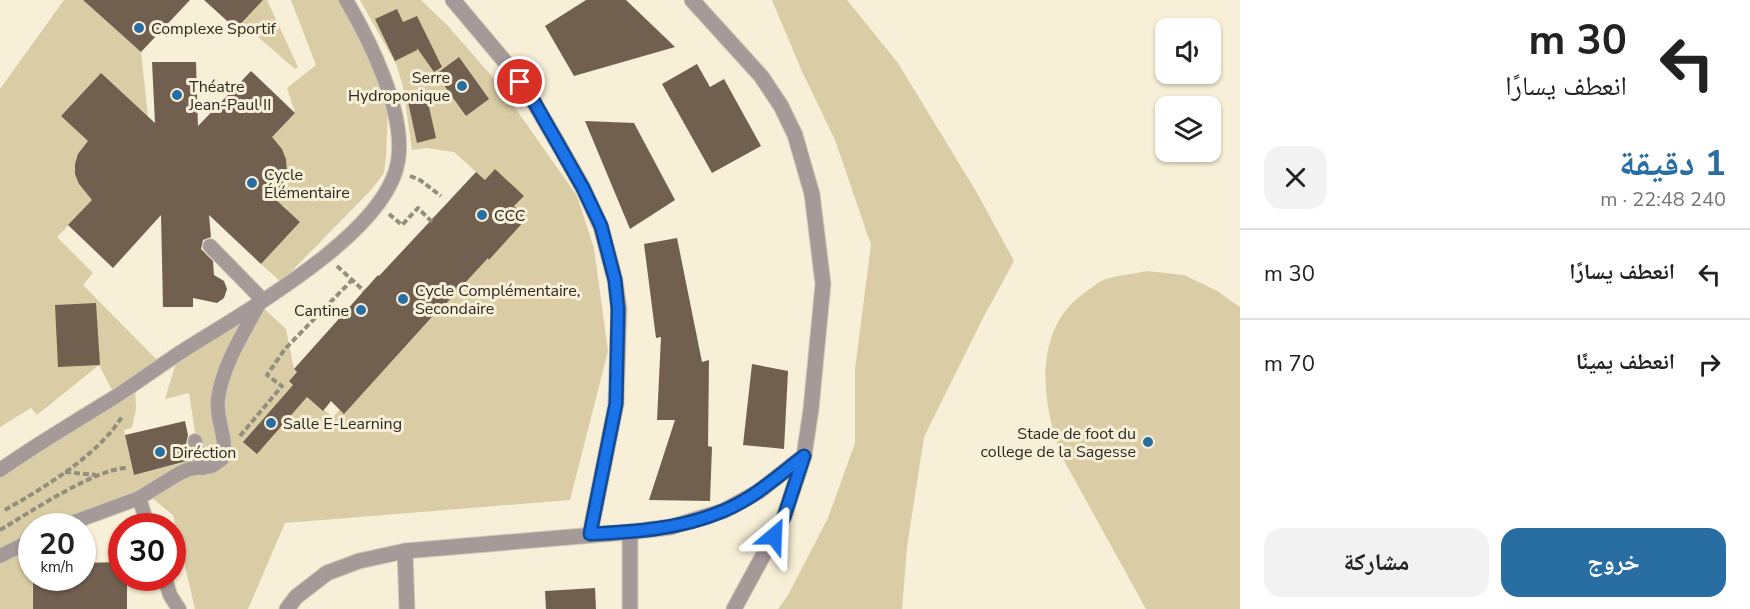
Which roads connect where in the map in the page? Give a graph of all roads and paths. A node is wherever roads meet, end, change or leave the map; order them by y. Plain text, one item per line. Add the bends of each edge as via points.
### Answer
1 (346, 0) edge
2 (453, 0) edge
3 (692, 0) edge
4 (396, 171) junction
5 (441, 196) dead end
6 (379, 205) junction
7 (434, 223) dead end
8 (210, 246) dead end
9 (326, 255) junction
10 (352, 280) junction
11 (364, 291) dead end
12 (259, 304) junction
13 (128, 388) junction
14 (240, 437) dead end
15 (195, 441) dead end
16 (804, 456) junction
17 (127, 468) dead end
18 (203, 468) junction
19 (0, 470) edge
20 (64, 472) junction
21 (96, 475) junction
22 (139, 498) junction
23 (5, 510) dead end
24 (144, 513) edge
25 (96, 514) edge
26 (0, 530) edge
27 (630, 532) junction
28 (590, 534) junction
29 (18, 547) edge
30 (405, 551) junction
31 (0, 556) edge
32 (169, 591) edge
33 (179, 609) edge
34 (287, 609) edge
35 (407, 609) edge
36 (630, 609) edge
37 (734, 609) edge

1 - 4 lane via 394,109 398,137
2 - 28 street via 533,100 601,226 615,280 616,404
3 - 16 street via 761,76 781,106 795,135 810,184 823,284
4 - 5 path via 420,180
4 - 6 lane
6 - 7 path via 402,225 418,208
6 - 9 lane
8 - 12 lane via 258,295
9 - 10 path
9 - 12 lane
10 - 11 path
10 - 14 path via 285,349 267,375 282,386
12 - 13 lane
12 - 18 lane via 229,361 218,400 224,453 218,464
13 - 19 lane
13 - 20 path via 127,407 116,427
15 - 18 lane
16 - 27 street via 758,492 723,511 671,526
16 - 37 street via 784,517
17 - 21 path
18 - 22 lane via 180,473
20 - 21 path
20 - 23 path
21 - 26 path
22 - 24 lane
22 - 25 lane
27 - 28 street
27 - 36 street
28 - 30 street
29 - 31 lane
30 - 34 street via 327,573
30 - 35 street
32 - 33 lane

